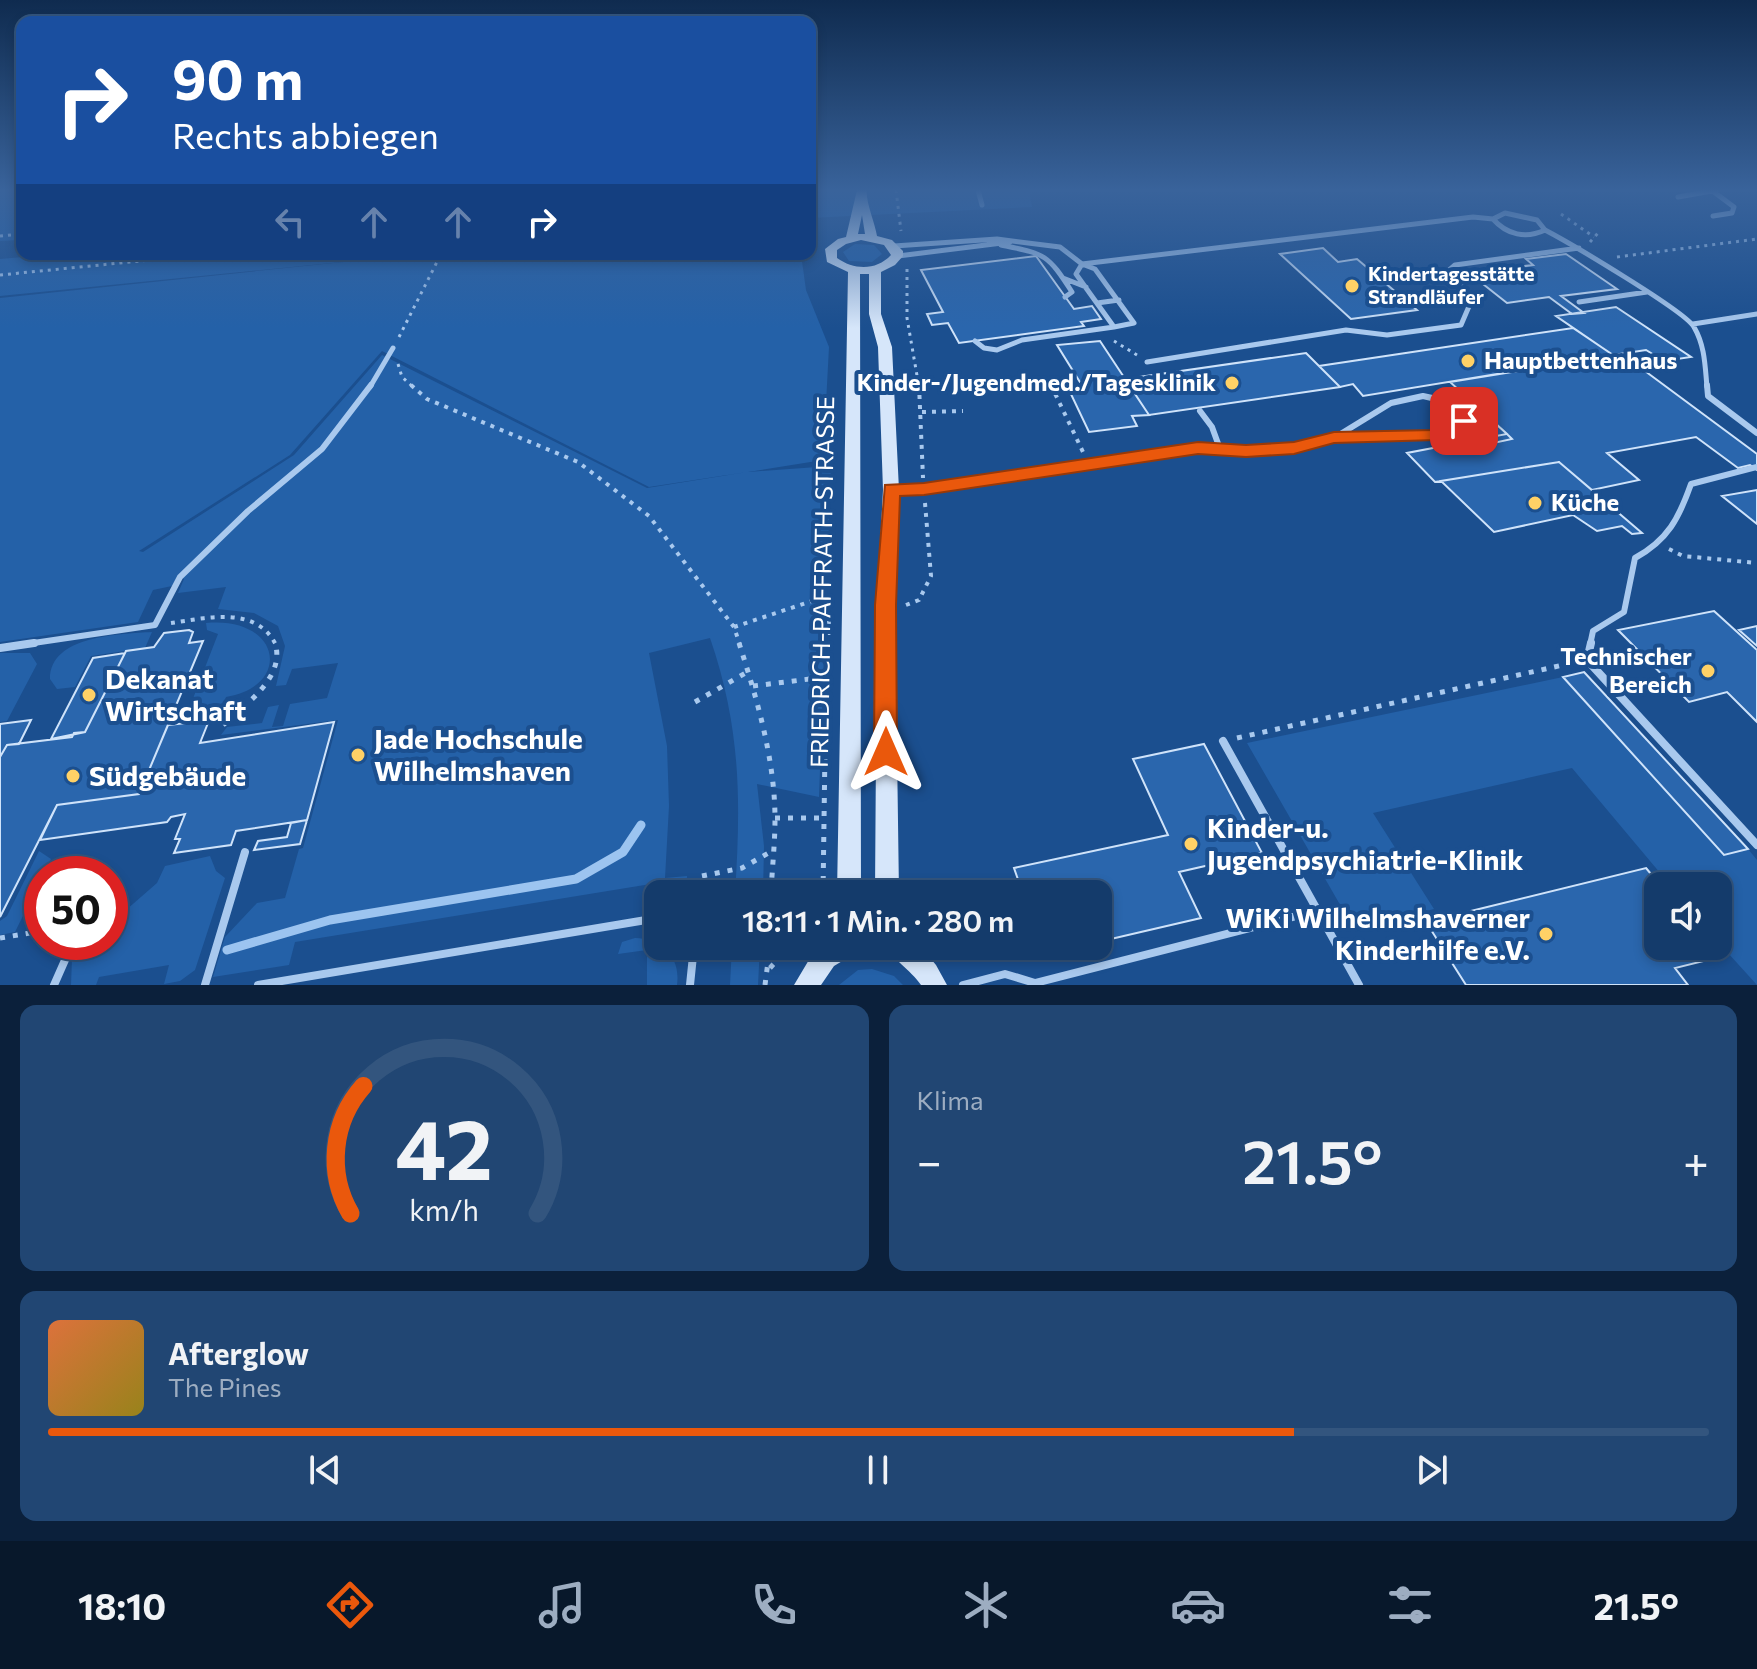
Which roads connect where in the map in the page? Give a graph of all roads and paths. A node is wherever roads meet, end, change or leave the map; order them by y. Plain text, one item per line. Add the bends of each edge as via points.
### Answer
1 (1315, 236) edge
2 (1556, 236) edge
3 (871, 237) joint
4 (851, 238) joint
5 (1757, 239) edge
6 (1021, 240) junction
7 (998, 244) junction
8 (1579, 248) junction
9 (896, 251) junction
10 (150, 260) edge
11 (438, 260) edge
12 (1597, 260) junction
13 (1082, 264) junction
14 (908, 267) dead end
15 (864, 270) junction
16 (0, 275) edge
17 (1063, 278) junction
18 (1086, 287) junction
19 (1647, 292) junction
20 (1065, 297) dead end
21 (1119, 300) junction
22 (1579, 302) dead end
23 (1097, 303) junction
24 (1757, 314) edge
25 (1693, 324) junction
26 (1114, 327) junction
27 (1100, 329) junction
28 (975, 341) dead end
29 (393, 348) junction
30 (1147, 362) joint
31 (1078, 385) dead end
32 (963, 411) dead end
33 (1200, 411) dead end
34 (922, 412) junction
35 (1757, 433) edge
36 (1334, 438) junction
37 (1220, 449) junction
38 (1089, 465) junction
39 (1757, 467) edge
40 (924, 489) junction
41 (891, 490) junction
42 (1660, 545) junction
43 (1757, 563) edge
44 (886, 605) junction
45 (155, 625) junction
46 (734, 627) junction
47 (0, 648) edge
48 (1587, 660) junction
49 (749, 671) junction
50 (826, 677) junction
51 (753, 686) junction
52 (695, 702) dead end
53 (223, 725) dead end
54 (1223, 741) joint
55 (775, 818) junction
56 (824, 818) junction
57 (1757, 845) edge
58 (772, 851) junction
59 (245, 852) dead end
60 (702, 876) dead end
61 (771, 880) edge
62 (823, 880) edge
63 (849, 880) edge
64 (887, 880) edge
65 (1316, 911) junction
66 (644, 920) edge
67 (24, 934) edge
68 (0, 938) edge
69 (65, 960) edge
70 (693, 960) edge
71 (769, 960) edge
72 (778, 960) edge
73 (823, 960) edge
74 (917, 960) edge
75 (769, 970) junction
76 (54, 985) edge
77 (205, 985) edge
78 (258, 985) edge
79 (690, 985) edge
80 (765, 985) edge
81 (806, 985) edge
82 (935, 985) edge
83 (963, 985) edge
84 (1359, 985) edge

1 - 13 lane
2 - 8 lane
3 - 4 main road
3 - 9 main road
4 - 15 main road via 835,244 830,254 836,264
5 - 12 path
6 - 7 lane
6 - 9 lane
6 - 13 lane via 1060,247
7 - 9 lane
7 - 17 lane via 1047,255
8 - 12 lane
8 - 30 lane via 1455,265 1447,272 1473,297 1461,325 1387,335 1346,330
9 - 15 main road via 885,267
10 - 16 path
11 - 29 path
12 - 19 lane
13 - 18 lane via 1076,274
13 - 21 lane via 1095,269
14 - 34 path via 907,318
15 - 41 main road via 885,347
15 - 63 main road, FRIEDRICH-PAFFRATH-STRASSE
17 - 18 lane
17 - 20 lane via 1072,292
18 - 23 lane
19 - 22 lane
19 - 25 lane
21 - 23 lane
21 - 26 lane via 1134,323
23 - 26 lane
24 - 25 lane
25 - 35 lane via 1704,351 1708,396
26 - 27 lane
27 - 28 lane via 1022,340 997,350
27 - 30 path
29 - 45 lane via 322,449 180,577
29 - 46 path via 402,377 427,399 578,462 649,516
31 - 38 path via 1051,384
32 - 34 path
33 - 37 lane
34 - 40 path
36 - 36 lane via 1436,435 1461,428 1464,421 1446,401 1422,396 1376,410
36 - 37 lane via 1294,448
37 - 38 lane
38 - 40 lane
39 - 42 lane via 1691,484 1675,528
40 - 41 lane
40 - 44 path via 931,576 912,605
41 - 44 main road
42 - 43 path via 1683,556
42 - 48 lane via 1635,558 1624,612 1593,631
44 - 64 main road
45 - 47 lane
45 - 53 path via 231,618 266,628 277,651 275,664 268,679
46 - 49 path
46 - 50 path via 818,599 829,607
48 - 54 path
48 - 57 lane
49 - 51 path
49 - 52 path
50 - 51 path
50 - 56 path
51 - 55 path via 771,766
54 - 65 lane
55 - 56 path
55 - 58 path
56 - 62 path
58 - 60 path via 742,868
58 - 61 path
59 - 77 lane
65 - 83 lane via 1035,983 1005,974
65 - 84 lane
66 - 78 lane
67 - 68 path
69 - 76 lane
70 - 79 lane
71 - 75 path
72 - 75 path
73 - 81 main road
74 - 82 main road
75 - 80 path

